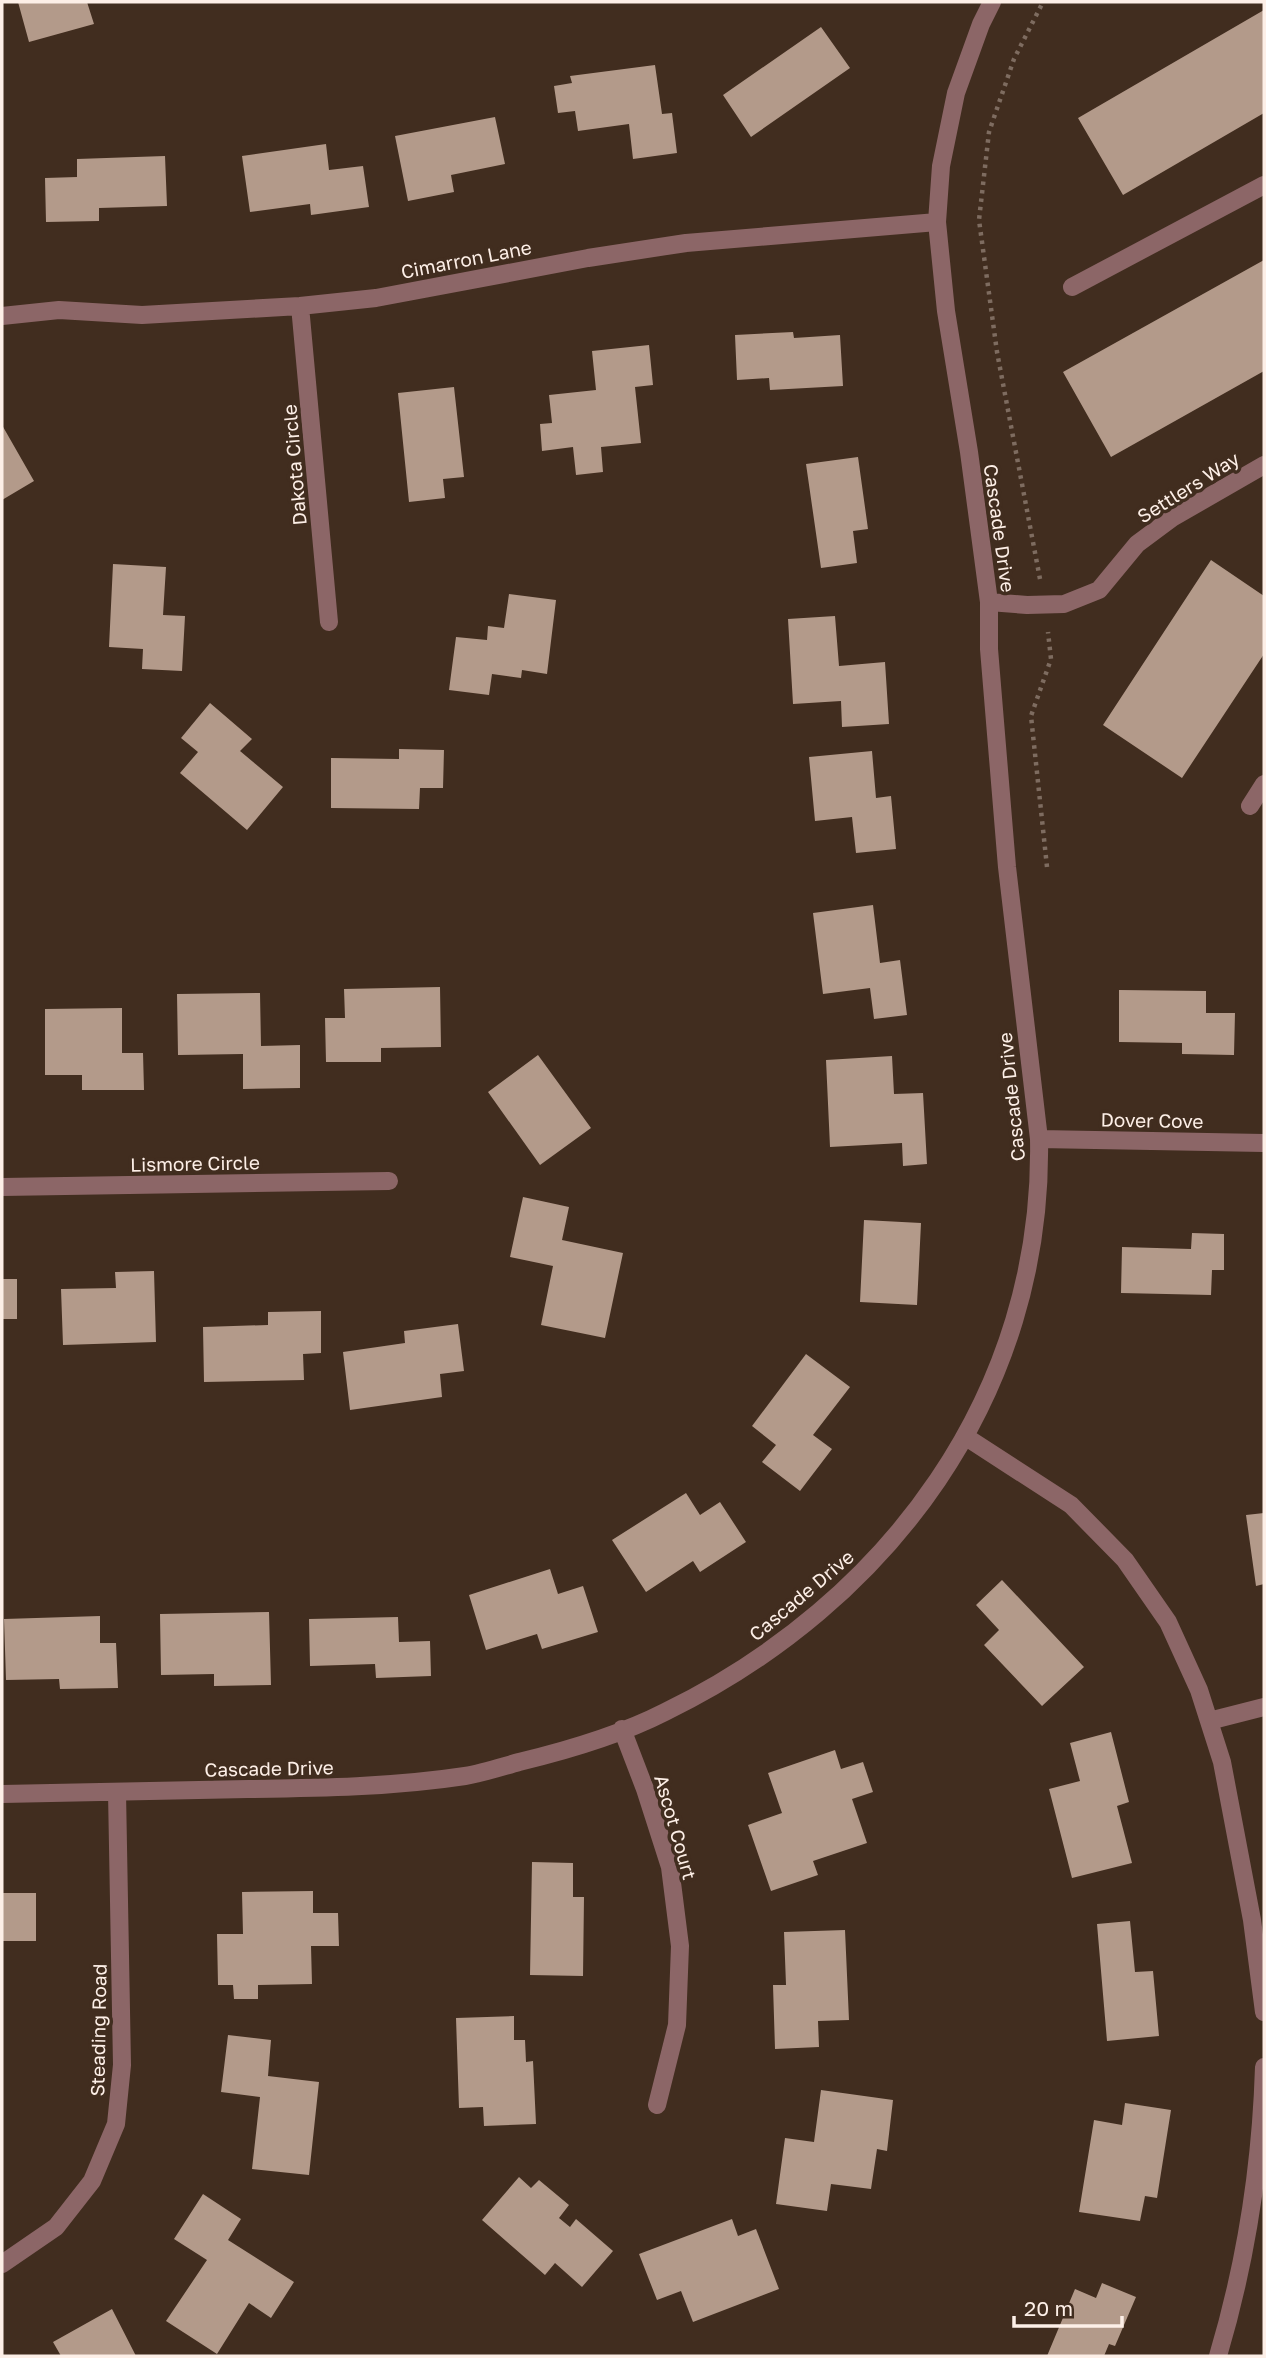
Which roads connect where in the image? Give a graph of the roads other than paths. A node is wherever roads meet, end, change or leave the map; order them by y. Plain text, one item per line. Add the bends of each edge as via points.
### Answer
1 (992, 2) edge
2 (1264, 185) edge
3 (937, 222) junction
4 (1072, 287) dead end
5 (300, 306) junction
6 (2, 316) edge
7 (1264, 465) edge
8 (989, 602) junction
9 (329, 622) dead end
10 (1264, 784) edge
11 (1250, 806) dead end
12 (1040, 1139) junction
13 (1264, 1143) edge
14 (389, 1181) dead end
15 (2, 1187) edge
16 (966, 1437) junction
17 (1264, 1707) edge
18 (1209, 1721) junction
19 (622, 1729) junction
20 (117, 1791) junction
21 (2, 1794) edge
22 (1264, 2012) edge
23 (1264, 2067) edge
24 (657, 2105) dead end
25 (1257, 2221) edge
26 (2, 2264) edge
27 (1218, 2356) edge

1 - 3 street, Cascade Drive via 956,93 941,166
2 - 4 street
3 - 5 street, Cimarron Lane via 686,243 376,298
3 - 8 street, Cascade Drive
5 - 6 street, Cimarron Lane via 142,315 59,310
5 - 9 street, Dakota Circle
7 - 8 street, Settlers Way via 1172,518 1137,544 1099,590 1064,604
8 - 12 street, Cascade Drive via 1007,867
10 - 11 street
12 - 13 street, Dover Cove
12 - 16 street, Cascade Drive via 1032,1255 1010,1338
14 - 15 street, Lismore Circle
16 - 18 street via 1071,1505 1125,1560 1168,1622
16 - 19 street, Cascade Drive via 930,1494 886,1548 836,1598 754,1662 665,1713
17 - 18 street
18 - 22 street via 1222,1762 1252,1920
19 - 20 street, Cascade Drive via 568,1750 467,1776 363,1787
19 - 24 street, Ascot Court via 670,1867 680,1946 677,2025
20 - 21 street, Cascade Drive
20 - 26 street, Steading Road via 122,2065 116,2124 92,2180 56,2227
23 - 25 street
25 - 27 street

